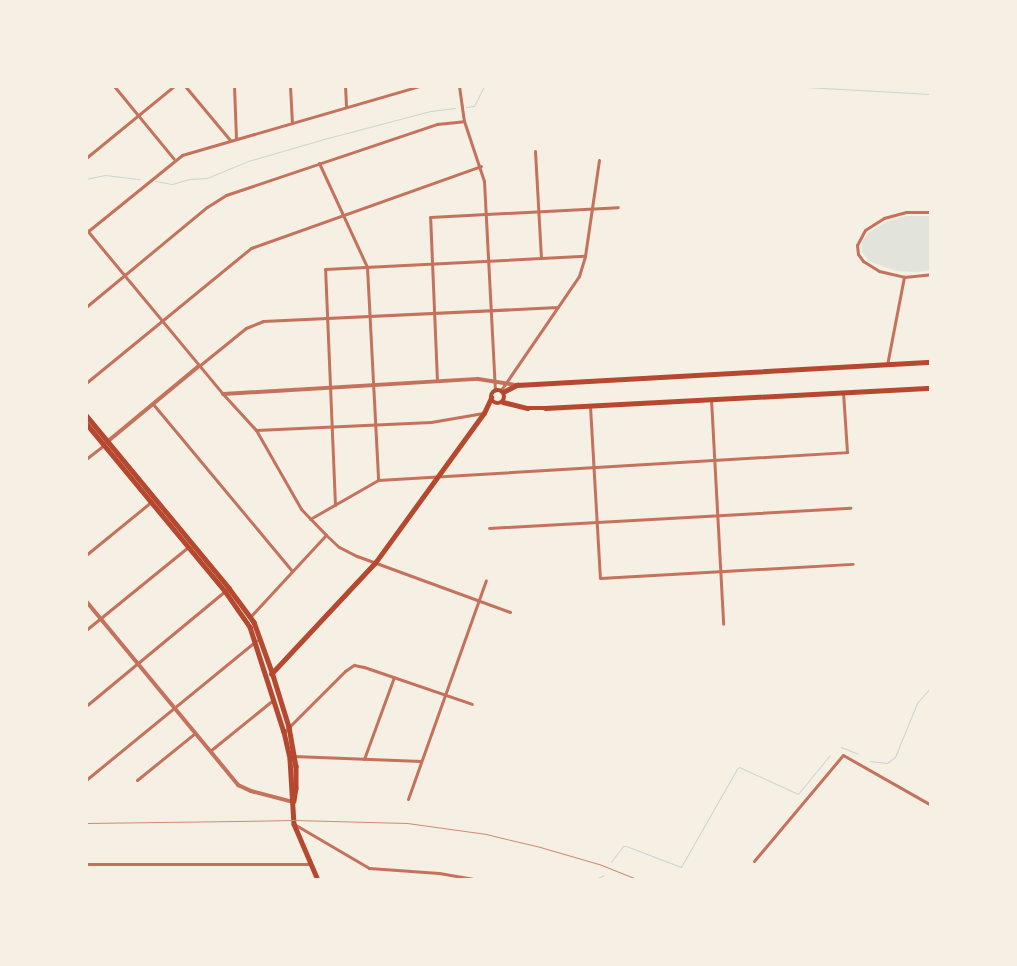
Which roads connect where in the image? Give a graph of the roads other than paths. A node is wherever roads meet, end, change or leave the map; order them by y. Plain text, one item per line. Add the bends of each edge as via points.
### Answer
1 (114, 86) edge
2 (174, 86) edge
3 (186, 86) edge
4 (234, 86) edge
5 (290, 86) edge
6 (345, 86) edge
7 (419, 86) edge
8 (459, 86) edge
9 (402, 89) edge
10 (346, 107) junction
11 (138, 116) junction
12 (464, 121) junction
13 (292, 123) junction
14 (236, 138) junction
15 (230, 140) junction
16 (535, 151) dead end
17 (86, 158) edge
18 (174, 160) junction
19 (599, 160) dead end
20 (319, 163) junction
21 (481, 166) junction
22 (618, 207) dead end
23 (592, 209) junction
24 (538, 212) junction
25 (931, 212) edge
26 (485, 214) junction
27 (342, 215) junction
28 (87, 231) edge
29 (586, 256) junction
30 (541, 258) junction
31 (487, 261) junction
32 (432, 264) junction
33 (367, 267) junction
34 (931, 274) edge
35 (124, 275) junction
36 (904, 277) junction
37 (86, 307) edge
38 (558, 308) junction
39 (490, 311) junction
40 (434, 313) junction
41 (370, 316) junction
42 (327, 318) junction
43 (162, 320) junction
44 (931, 362) edge
45 (887, 364) junction
46 (199, 366) junction
47 (495, 381) junction
48 (437, 382) junction
49 (86, 383) edge
50 (505, 383) junction
51 (373, 385) junction
52 (517, 385) junction
53 (330, 388) junction
54 (931, 388) edge
55 (500, 391) junction
56 (843, 392) junction
57 (223, 394) junction
58 (491, 398) junction
59 (711, 399) junction
60 (503, 402) junction
61 (153, 404) junction
62 (496, 404) junction
63 (590, 406) junction
64 (484, 413) junction
65 (86, 414) edge
66 (86, 423) edge
67 (375, 424) junction
68 (332, 426) junction
69 (256, 430) junction
70 (106, 443) junction
71 (86, 459) edge
72 (714, 460) junction
73 (594, 466) junction
74 (438, 477) junction
75 (378, 480) junction
76 (151, 502) junction
77 (336, 505) junction
78 (850, 508) dead end
79 (717, 516) junction
80 (310, 519) junction
81 (597, 522) junction
82 (489, 528) dead end
83 (326, 535) junction
84 (188, 547) junction
85 (86, 554) edge
86 (375, 563) junction
87 (853, 564) dead end
88 (292, 571) junction
89 (720, 571) junction
90 (486, 580) dead end
91 (225, 592) junction
92 (479, 600) junction
93 (86, 601) edge
94 (510, 612) dead end
95 (250, 617) junction
96 (100, 619) junction
97 (723, 624) dead end
98 (86, 630) edge
99 (256, 640) junction
100 (138, 664) junction
101 (272, 672) junction
102 (268, 677) junction
103 (394, 677) junction
104 (446, 695) junction
105 (275, 698) junction
106 (472, 704) dead end
107 (86, 706) edge
108 (174, 708) junction
109 (288, 727) junction
110 (284, 732) junction
111 (195, 733) junction
112 (210, 751) junction
113 (292, 756) junction
114 (364, 759) junction
115 (422, 761) junction
116 (86, 779) edge
117 (137, 780) dead end
118 (408, 799) dead end
119 (293, 802) junction
120 (931, 805) edge
121 (294, 824) junction
122 (754, 861) dead end
123 (86, 864) edge
124 (312, 864) junction
125 (448, 875) junction
126 (318, 880) edge
127 (448, 880) edge
128 (478, 880) edge

1 - 11 street
2 - 11 street
3 - 15 street
4 - 14 street
5 - 13 street
6 - 10 street
7 - 9 street
8 - 12 street
9 - 10 street
10 - 13 street
11 - 17 street
11 - 18 street
12 - 20 street via 437,124
12 - 21 street
13 - 14 street
14 - 15 street
15 - 18 street via 191,151
16 - 24 street
18 - 28 street
19 - 23 street
20 - 27 street
20 - 35 street via 221,197
21 - 26 street
21 - 27 street
22 - 23 street
23 - 24 street
23 - 29 street
24 - 26 street
24 - 30 street
25 - 36 street via 891,215 871,225 860,236 857,249 863,261 879,270
26 - 31 street
26 - 32 street via 430,217
27 - 33 street
27 - 43 street via 251,248
28 - 35 street
29 - 30 street
29 - 38 street via 579,276
30 - 31 street
31 - 32 street
31 - 39 street
32 - 33 street
32 - 40 street
33 - 41 street
33 - 42 street via 325,269
34 - 36 street
35 - 37 street
35 - 43 street
36 - 45 street
38 - 39 street
38 - 50 street
39 - 40 street
39 - 47 street
40 - 41 street
40 - 48 street
41 - 42 street
41 - 51 street
42 - 46 street via 251,324
42 - 53 street
43 - 46 street
43 - 49 street
44 - 45 main road
45 - 52 main road
46 - 57 street
46 - 61 street
47 - 48 street
47 - 50 street
47 - 55 street
48 - 51 street
50 - 52 street
50 - 55 street
51 - 53 street
51 - 67 street
52 - 55 main road
53 - 57 street
53 - 68 street
54 - 56 main road
55 - 58 main road
55 - 60 main road via 506,396
56 - 59 main road
56 - 72 street via 846,452
57 - 69 street
58 - 62 main road
58 - 64 main road
59 - 63 main road
59 - 72 street
60 - 62 main road
60 - 63 main road via 536,408
61 - 70 street
61 - 88 street
62 - 64 main road
63 - 73 street
64 - 67 street via 439,421
64 - 74 main road
65 - 70 main road
66 - 70 main road
67 - 68 street
67 - 75 street
68 - 69 street
68 - 77 street
69 - 80 street
70 - 71 street
70 - 76 main road
70 - 95 main road
72 - 73 street
72 - 79 street
73 - 74 street
73 - 81 street
74 - 75 street
74 - 86 main road
75 - 77 street
76 - 84 main road
76 - 85 street
77 - 80 street
78 - 79 street
79 - 81 street
79 - 89 street
80 - 83 street
81 - 82 street
81 - 89 street via 600,578
83 - 86 street via 347,552
83 - 88 street
84 - 91 main road
84 - 96 street
86 - 92 street
86 - 101 main road
87 - 89 street
88 - 95 street
89 - 97 street
90 - 92 street
91 - 99 main road via 247,621
91 - 100 street
92 - 94 street
92 - 104 street
93 - 96 street
95 - 101 main road
96 - 98 street
96 - 100 street
99 - 102 main road
99 - 108 street
100 - 107 street
100 - 108 street
101 - 102 main road
101 - 109 main road
102 - 105 main road
103 - 104 street
103 - 109 street via 359,665 349,667
103 - 114 street
104 - 106 street
104 - 115 street
105 - 110 main road
105 - 112 street
108 - 111 street
108 - 116 street
109 - 110 street
109 - 113 main road
110 - 113 main road
111 - 112 street
111 - 117 street
112 - 119 street via 230,777 244,788
113 - 114 street
113 - 119 main road via 296,788
114 - 115 street
115 - 118 street
119 - 121 main road
120 - 122 street via 843,755
121 - 124 main road
121 - 125 street via 369,868
123 - 124 street
124 - 126 main road
125 - 127 street
125 - 128 street

